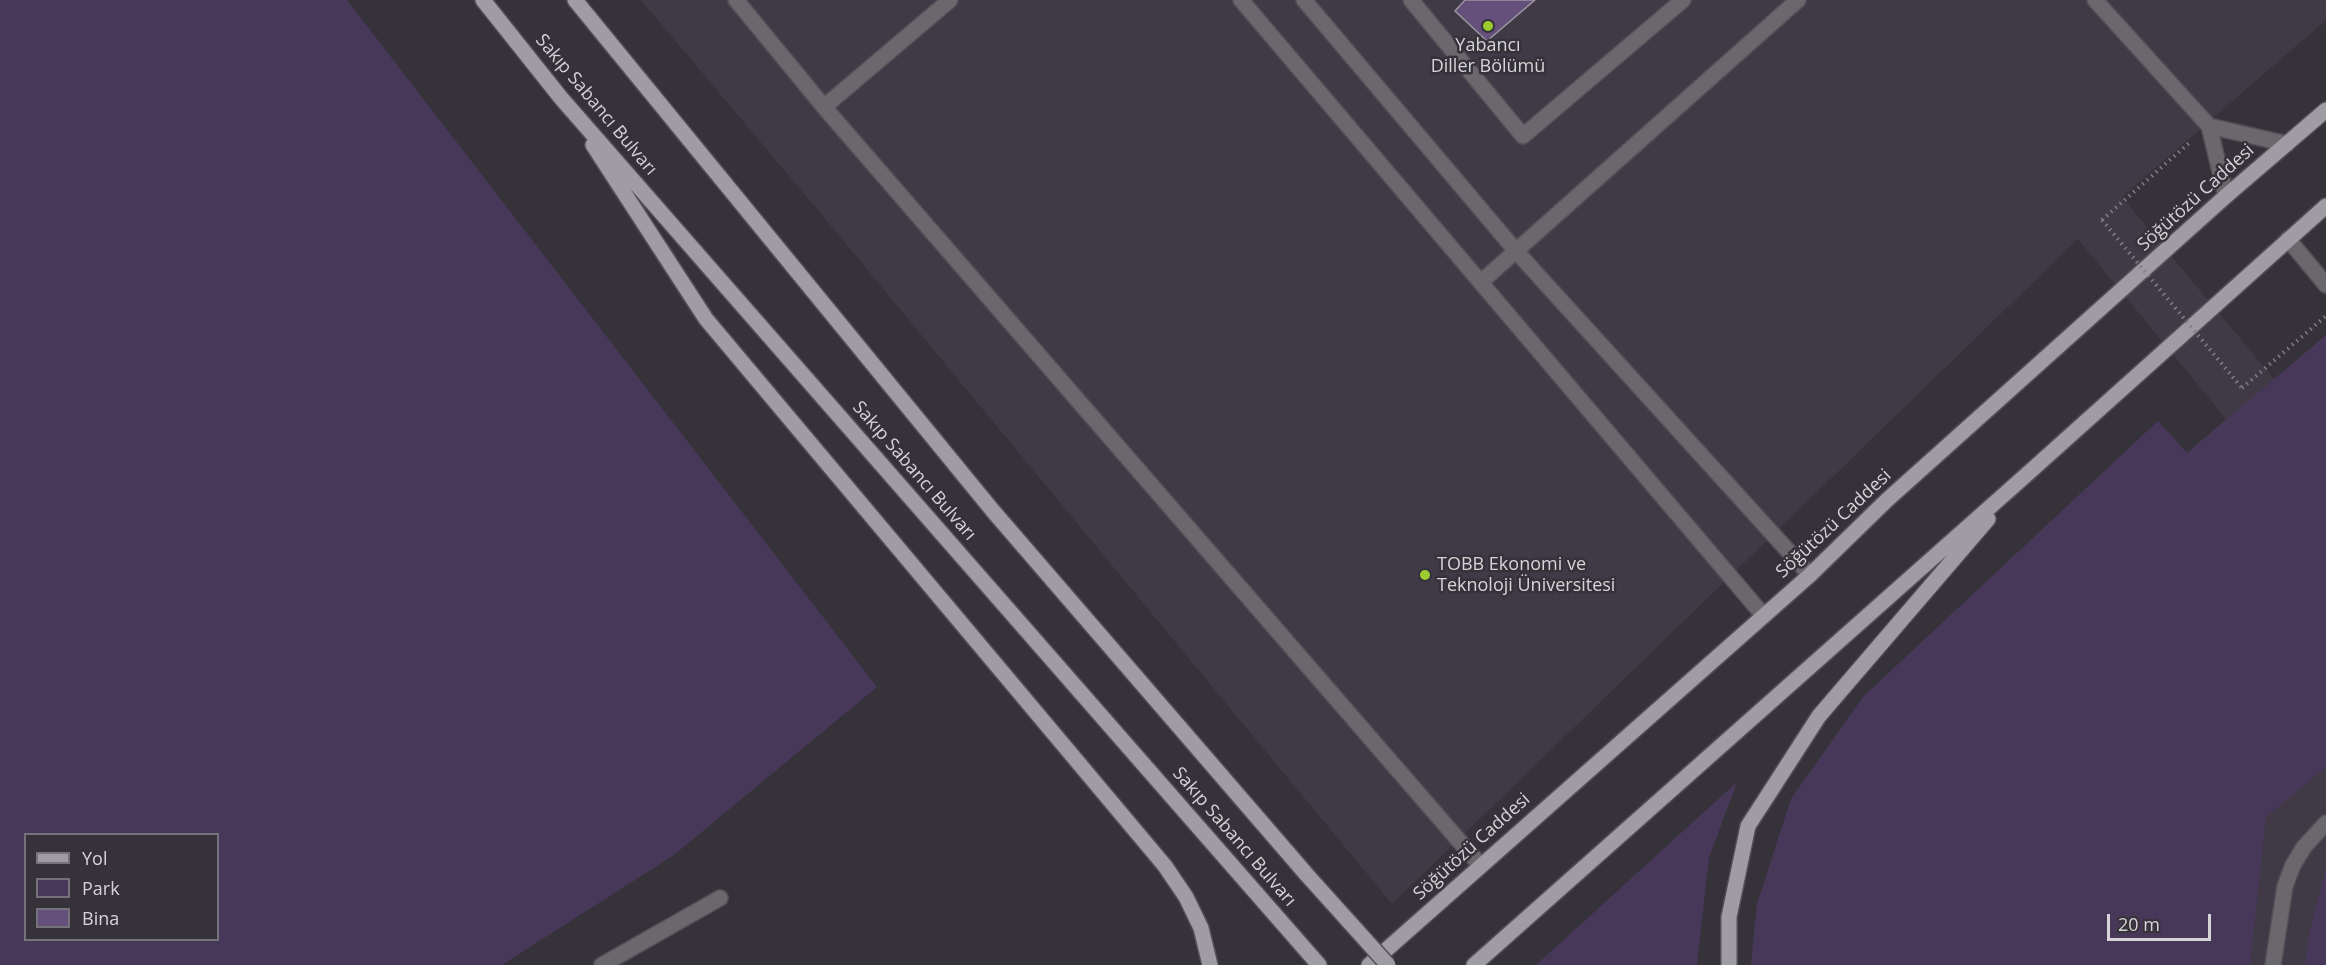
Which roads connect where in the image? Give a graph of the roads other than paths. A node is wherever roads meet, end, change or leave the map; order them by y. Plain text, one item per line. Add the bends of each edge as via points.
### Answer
1 (483, 0) edge
2 (575, 0) edge
3 (736, 0) edge
4 (950, 0) edge
5 (1241, 0) edge
6 (1304, 0) edge
7 (1411, 0) edge
8 (1683, 0) edge
9 (1798, 0) edge
10 (2096, 0) edge
11 (561, 98) junction
12 (824, 107) junction
13 (2326, 110) edge
14 (2209, 126) junction
15 (2287, 144) junction
16 (2226, 196) junction
17 (2326, 206) edge
18 (2288, 239) junction
19 (1516, 251) junction
20 (1481, 282) junction
21 (2326, 285) edge
22 (2025, 476) junction
23 (1810, 575) junction
24 (1763, 615) junction
25 (2326, 823) edge
26 (1480, 866) junction
27 (720, 898) dead end
28 (602, 965) edge
29 (1210, 965) edge
30 (1320, 965) edge
31 (1369, 965) edge
32 (1388, 965) edge
33 (1474, 965) edge
34 (1729, 965) edge
35 (2273, 965) edge

1 - 11 main road, Sakıp Sabancı Bulvarı
2 - 32 main road, Sakıp Sabancı Bulvarı, bridge via 993,511
3 - 12 street
4 - 12 street
5 - 20 street
6 - 19 street
7 - 8 street via 1523,136
9 - 19 street
10 - 14 street
11 - 29 main road via 706,319 1165,866 1201,928
11 - 30 main road, Sakıp Sabancı Bulvarı
12 - 26 street
13 - 15 main road, Söğütözü Caddesi
14 - 15 street
14 - 16 street
15 - 16 main road, Söğütözü Caddesi
16 - 23 main road, Söğütözü Caddesi via 1887,500
17 - 18 main road
18 - 21 street
18 - 22 main road
19 - 20 street
19 - 23 street
20 - 24 street
22 - 33 main road
22 - 34 main road via 1819,716 1748,826 1729,917
23 - 24 main road, Söğütözü Caddesi
24 - 26 main road, Söğütözü Caddesi
25 - 35 street via 2304,847 2285,886
26 - 31 main road, Söğütözü Caddesi
27 - 28 street

